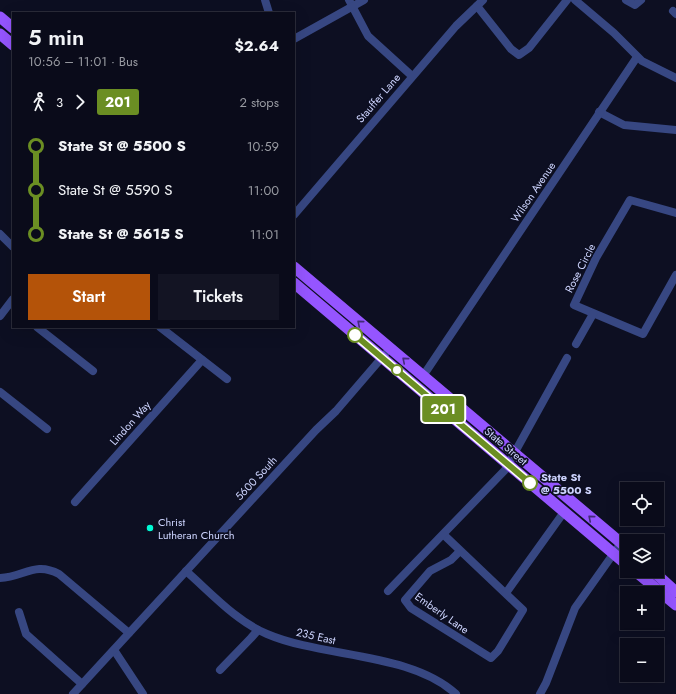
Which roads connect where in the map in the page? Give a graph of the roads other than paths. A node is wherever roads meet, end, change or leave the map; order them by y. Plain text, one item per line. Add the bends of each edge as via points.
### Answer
1 (265, 0) edge
2 (364, 0) edge
3 (483, 0) edge
4 (567, 0) edge
5 (575, 0) edge
6 (626, 0) edge
7 (350, 3) edge
8 (638, 3) edge
9 (476, 6) junction
10 (269, 12) edge
11 (0, 17) edge
12 (12, 27) edge
13 (0, 34) edge
14 (295, 38) edge
15 (12, 44) edge
16 (637, 57) junction
17 (412, 76) junction
18 (676, 78) edge
19 (599, 112) junction
20 (676, 130) edge
21 (676, 213) edge
22 (295, 214) edge
23 (0, 234) edge
24 (12, 246) edge
25 (295, 267) edge
26 (675, 279) edge
27 (295, 284) edge
28 (11, 304) edge
29 (593, 314) junction
30 (0, 316) edge
31 (38, 328) edge
32 (161, 328) edge
33 (576, 344) dead end
34 (390, 348) junction
35 (382, 358) junction
36 (567, 358) dead end
37 (202, 360) junction
38 (93, 371) dead end
39 (423, 376) junction
40 (226, 379) dead end
41 (0, 392) edge
42 (47, 429) dead end
43 (515, 454) junction
44 (508, 464) junction
45 (75, 502) dead end
46 (564, 512) junction
47 (444, 535) junction
48 (620, 543) edge
49 (620, 549) edge
50 (460, 551) junction
51 (614, 554) junction
52 (620, 559) edge
53 (186, 570) junction
54 (0, 578) edge
55 (643, 578) edge
56 (661, 578) edge
57 (388, 591) dead end
58 (676, 592) edge
59 (506, 593) junction
60 (676, 605) edge
61 (19, 612) dead end
62 (258, 630) junction
63 (130, 633) junction
64 (114, 650) junction
65 (220, 670) dead end
66 (82, 684) junction
67 (73, 694) edge
68 (143, 694) edge
69 (456, 694) edge
70 (540, 694) edge

1 - 10 street
2 - 7 street
3 - 9 street, Stauffer Lane
4 - 9 street via 529,48 519,55 511,49
5 - 16 street via 614,33
6 - 8 street
7 - 14 street
7 - 17 street via 368,36
9 - 17 street, Stauffer Lane
11 - 12 main road
13 - 15 main road
16 - 18 street
16 - 19 street, Wilson Avenue
17 - 22 street, Stauffer Lane
19 - 20 street via 624,125
19 - 39 street, Wilson Avenue
21 - 29 street, Rose Circle via 630,200 596,258 574,305
23 - 24 street
34 -> 25 main road, State Street
26 - 29 street, Rose Circle via 644,334
27 - 35 main road, State Street
28 - 30 street
29 - 33 street
31 - 38 street
32 - 37 street
34 - 35 street, 5600 South
39 -> 34 main road, State Street
35 - 44 main road, State Street
35 - 53 street, 5600 South via 336,411
36 - 43 street
37 - 40 street
37 - 45 street, Lindon Way
39 - 43 main road, State Street
41 - 42 street
43 - 44 street
48 -> 43 main road, State Street
44 - 46 main road, State Street
44 - 47 street
46 - 51 main road, State Street
46 - 59 street
47 - 50 street
47 - 57 street
49 - 51 street
50 - 59 street
50 - 59 street, Emberly Lane via 451,560 430,571 405,600 411,608 491,658 523,610
51 - 52 main road, State Street
51 - 70 street via 575,608
53 - 62 street, 235 East via 233,613
53 - 63 street, 5600 South
54 - 63 street via 14,576 34,568 50,569
55 - 60 main road
56 - 58 main road
61 - 66 street via 26,634
62 - 65 street
62 - 69 street, 235 East via 281,639 410,669 435,680
63 - 64 street, 5600 South
64 - 66 street, 5600 South
64 - 68 street
66 - 67 street, 5600 South

